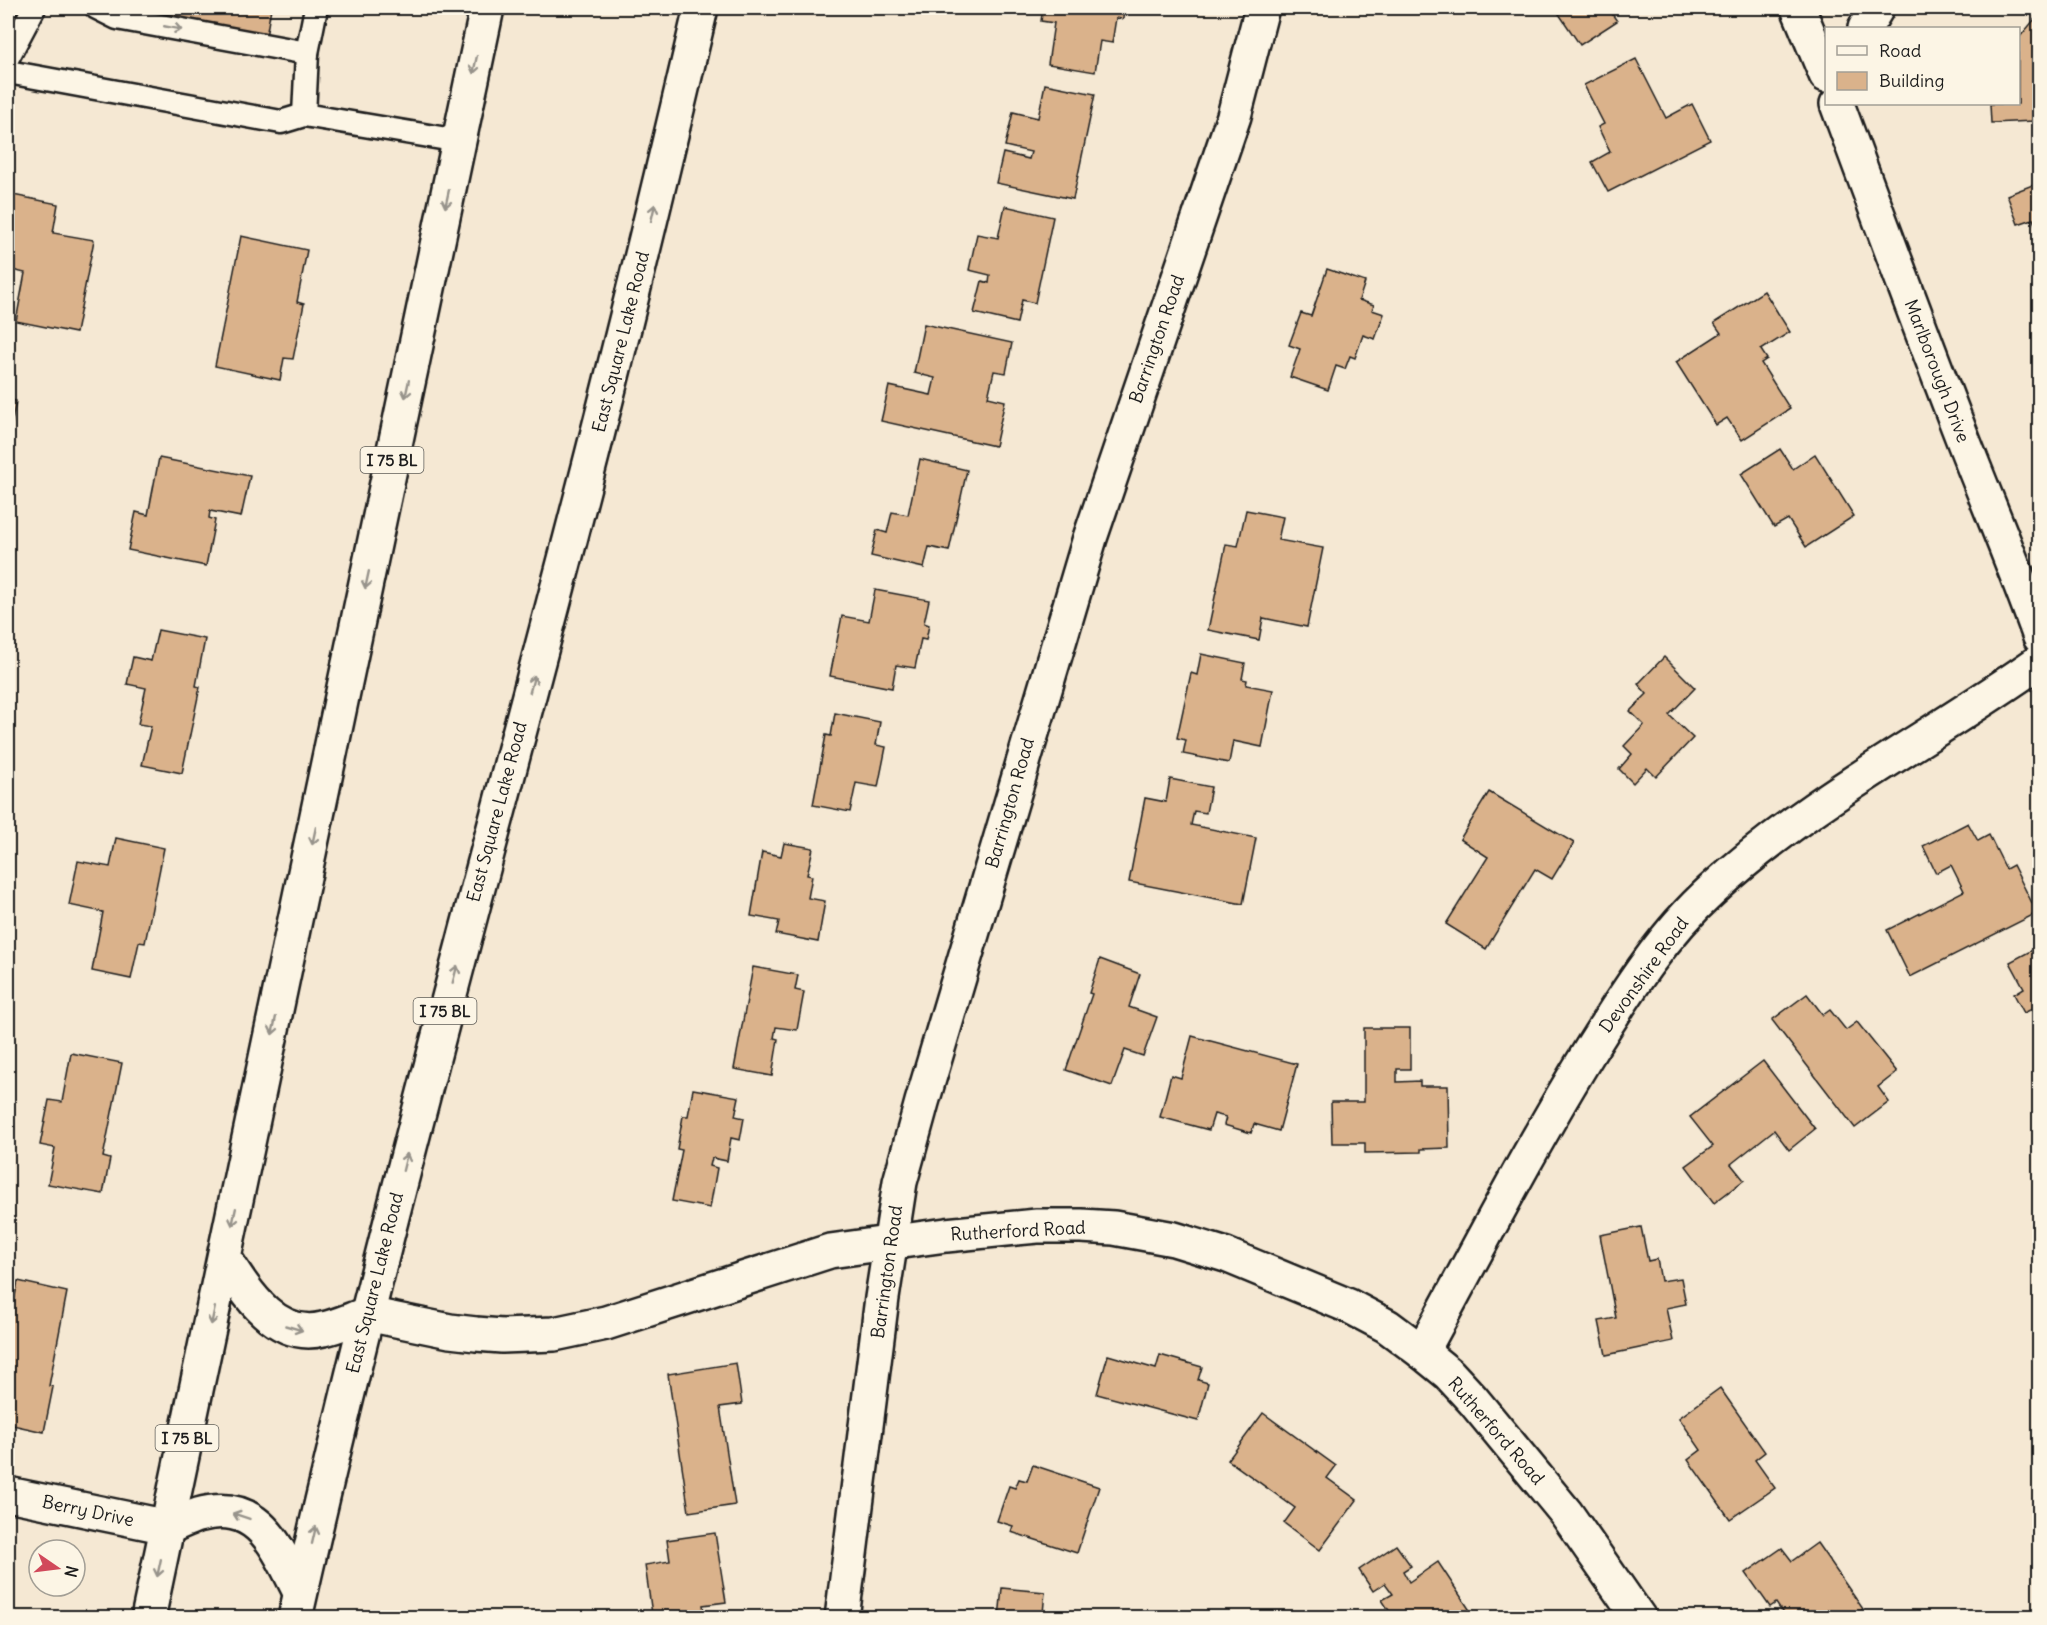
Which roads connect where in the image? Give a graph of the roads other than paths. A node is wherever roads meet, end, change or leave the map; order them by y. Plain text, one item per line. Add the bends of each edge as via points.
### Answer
1 (34, 8) edge
2 (97, 8) edge
3 (316, 8) edge
4 (487, 8) edge
5 (701, 8) edge
6 (1262, 8) edge
7 (1798, 8) edge
8 (1876, 8) edge
9 (1866, 27) edge
10 (307, 53) junction
11 (8, 57) edge
12 (1825, 70) edge
13 (8, 72) edge
14 (1838, 105) edge
15 (304, 115) junction
16 (1848, 119) edge
17 (459, 141) junction
18 (2040, 637) edge
19 (2040, 661) edge
20 (891, 1243) junction
21 (225, 1259) junction
22 (367, 1314) junction
23 (1422, 1352) junction
24 (8, 1494) edge
25 (168, 1527) junction
26 (298, 1605) edge
27 (148, 1617) edge
28 (842, 1617) edge
29 (1639, 1617) edge

1 - 11 lane
2 -> 10 lane via 117,18
3 - 10 lane
4 -> 17 main road, I 75 BL
22 -> 5 main road, East Square Lake Road / I 75 BL via 636,284
6 - 20 main road, Barrington Road via 1234,116 1094,526 1042,696 900,1182
7 - 12 main road
8 - 9 main road
10 - 15 lane
13 - 15 lane via 281,122
14 - 16 main road, Marlborough Drive
15 - 17 lane
16 - 18 main road, Marlborough Drive via 1898,270
17 -> 21 main road, I 75 BL
19 - 23 main road, Devonshire Road via 1785,830 1712,890 1679,923 1613,1013 1576,1072
20 - 22 main road, Rutherford Road via 830,1251 606,1323 554,1334 476,1334
20 - 23 main road, Rutherford Road via 1059,1226 1114,1228 1174,1239 1226,1255 1349,1306 1387,1326
20 - 28 main road, Barrington Road
21 -> 22 main road via 263,1311 282,1324 302,1331 322,1330
21 -> 25 main road, I 75 BL
26 -> 22 main road, East Square Lake Road / I 75 BL
23 - 29 main road, Rutherford Road via 1473,1400 1566,1513
24 - 25 main road, Berry Drive
26 -> 25 main road via 273,1540 257,1523 242,1514 222,1511 197,1515
25 -> 27 main road, I 75 BL

